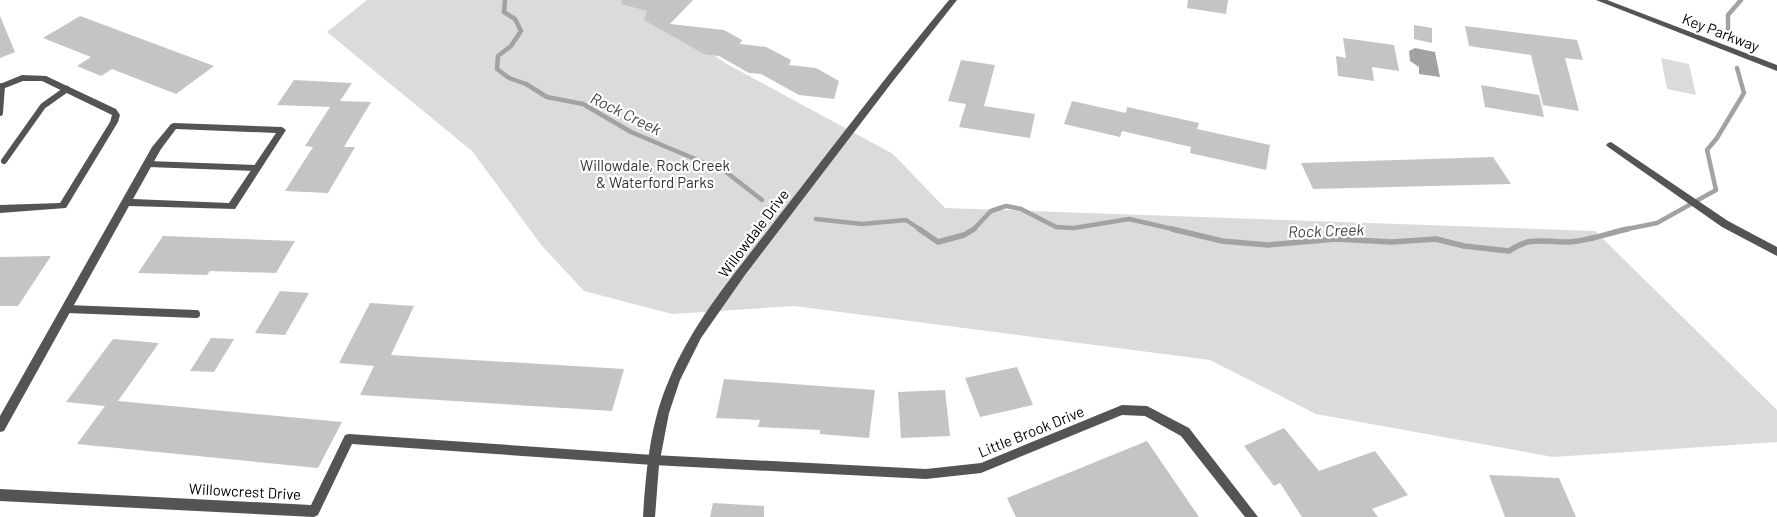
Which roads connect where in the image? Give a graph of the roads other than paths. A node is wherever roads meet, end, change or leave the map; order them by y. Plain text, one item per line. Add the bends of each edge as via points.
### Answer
1 (953, 0) edge
2 (1600, 0) edge
3 (1777, 68) edge
4 (1, 87) edge
5 (67, 89) junction
6 (0, 113) edge
7 (1611, 145) dead end
8 (4, 161) dead end
9 (148, 164) junction
10 (257, 168) junction
11 (126, 202) junction
12 (0, 209) edge
13 (1777, 252) edge
14 (67, 308) junction
15 (196, 314) dead end
16 (0, 426) edge
17 (653, 460) junction
18 (0, 495) edge
19 (649, 517) edge
20 (1252, 517) edge

1 - 17 street, Willowdale Drive via 900,62 704,322 674,380 661,418
2 - 3 street, Key Parkway
4 - 5 street via 22,78 43,78
4 - 6 lane
5 - 8 lane via 43,106
5 - 12 street via 113,111 116,115 114,122 63,206
7 - 13 street via 1736,231
9 - 10 lane
9 - 10 street via 174,126 282,130
9 - 11 street
10 - 11 street via 232,207
11 - 14 street
14 - 15 lane
14 - 16 street
17 - 18 street, Willowcrest Drive via 349,439 314,511
17 - 19 street, Willowdale Drive
17 - 20 street, Little Brook Drive via 926,474 981,468 1122,410 1147,411 1185,432

